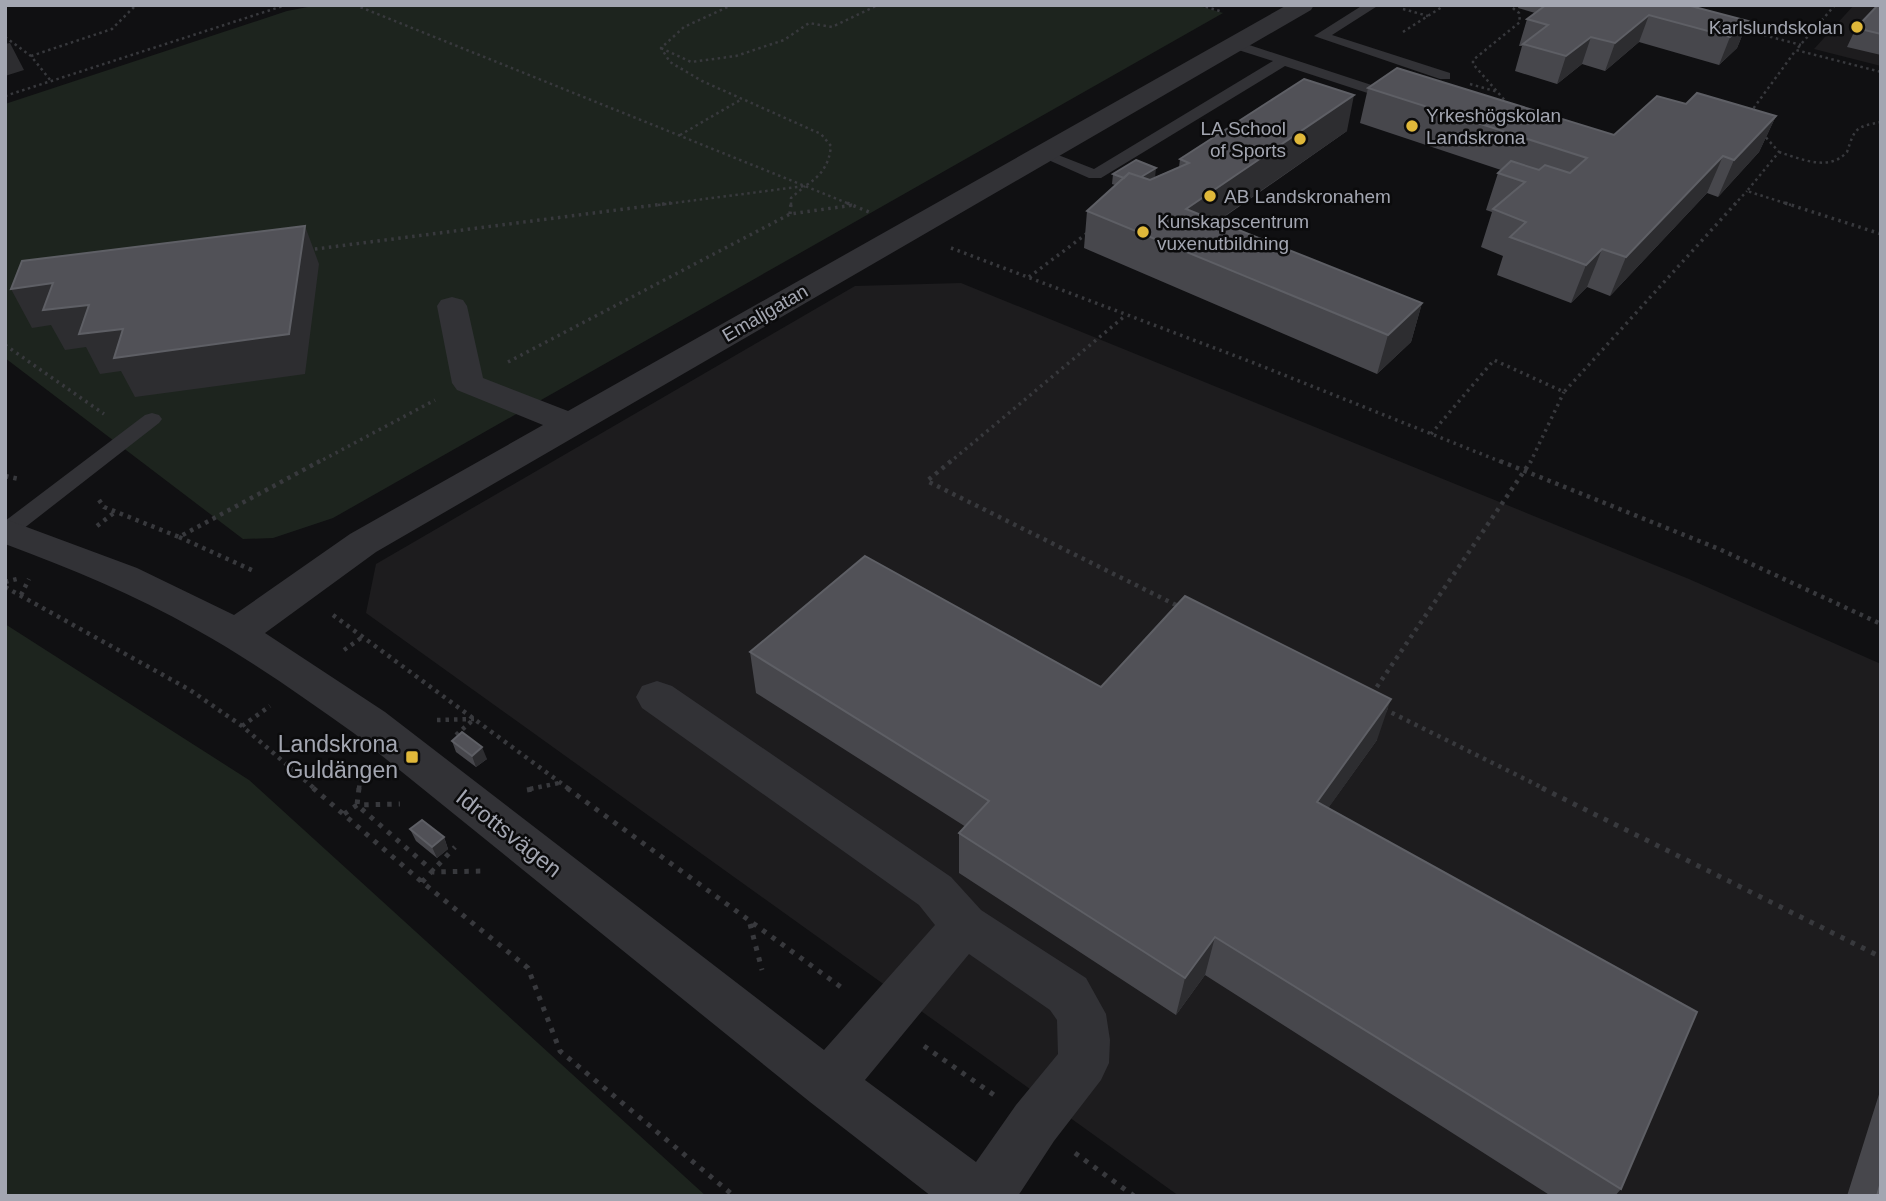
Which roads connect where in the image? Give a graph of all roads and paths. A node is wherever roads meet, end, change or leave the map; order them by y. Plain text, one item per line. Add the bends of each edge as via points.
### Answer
1 (136, 5) edge
2 (286, 5) edge
3 (355, 5) edge
4 (732, 5) edge
5 (878, 5) edge
6 (1303, 5) edge
7 (1373, 5) edge
8 (1445, 5) edge
9 (1509, 5) edge
10 (1835, 5) edge
11 (369, 7) edge
12 (1402, 9) dead end
13 (1428, 16) junction
14 (1737, 28) edge
15 (1398, 35) dead end
16 (5, 37) edge
17 (1234, 44) junction
18 (1801, 45) junction
19 (661, 48) junction
20 (1796, 50) junction
21 (31, 56) junction
22 (1283, 61) junction
23 (1881, 72) edge
24 (1445, 76) dead end
25 (51, 81) junction
26 (5, 96) edge
27 (743, 99) junction
28 (1411, 102) edge
29 (1516, 113) edge
30 (1748, 116) edge
31 (1881, 122) edge
32 (1756, 125) edge
33 (680, 135) junction
34 (1779, 152) junction
35 (1044, 154) junction
36 (805, 186) junction
37 (1747, 191) junction
38 (790, 214) dead end
39 (908, 231) junction
40 (1090, 231) edge
41 (1881, 234) edge
42 (306, 250) edge
43 (1028, 278) junction
44 (452, 306) dead end
45 (1126, 315) junction
46 (5, 345) edge
47 (1564, 392) junction
48 (152, 419) dead end
49 (570, 424) junction
50 (1432, 433) junction
51 (133, 434) junction
52 (1526, 471) junction
53 (104, 507) dead end
54 (93, 529) dead end
55 (5, 531) edge
56 (179, 537) dead end
57 (268, 571) dead end
58 (32, 575) dead end
59 (5, 587) edge
60 (21, 595) junction
61 (1184, 609) edge
62 (328, 611) dead end
63 (1881, 624) edge
64 (236, 634) junction
65 (364, 636) junction
66 (344, 650) dead end
67 (657, 697) dead end
68 (1367, 700) edge
69 (270, 706) dead end
70 (1379, 706) edge
71 (242, 726) junction
72 (361, 766) dead end
73 (409, 804) dead end
74 (358, 805) junction
75 (344, 814) junction
76 (448, 836) dead end
77 (492, 870) dead end
78 (433, 872) junction
79 (422, 882) junction
80 (964, 925) junction
81 (1881, 957) edge
82 (885, 1018) junction
83 (828, 1084) junction
84 (1035, 1123) junction
85 (734, 1196) edge
86 (976, 1196) edge
87 (985, 1196) edge
88 (1134, 1196) edge

1 - 21 path via 112,29
2 - 25 path
3 - 11 path
4 - 19 path via 687,25 668,37
5 - 19 path via 832,27 809,23 784,40 736,56 691,62
6 - 17 street, Emaljgatan
7 - 24 lane via 1321,36
8 - 13 path
9 - 29 path via 1519,13 1520,22 1473,64
10 - 18 path
11 - 33 path
12 - 13 path
13 - 15 path
14 - 18 path
16 - 21 path
17 - 22 lane
17 - 35 street, Emaljgatan
18 - 20 path
19 - 27 path via 670,62
20 - 23 path
20 - 30 path
21 - 25 path
22 - 28 lane
22 - 35 lane via 1094,175
25 - 26 path
27 - 33 path
27 - 36 path via 821,134 831,146 831,161
31 - 34 path via 1861,126 1837,161 1816,162
32 - 34 path
33 - 36 path
34 - 37 path
35 - 39 street, Emaljgatan
36 - 38 path via 791,198
36 - 39 path
36 - 42 path
37 - 41 path
37 - 47 path
39 - 43 path
39 - 49 street, Emaljgatan
40 - 43 path
43 - 45 path
44 - 49 street via 468,383
45 - 50 path
45 - 61 path via 927,481
46 - 51 path
47 - 50 path via 1494,360
47 - 52 path
48 - 51 lane
49 - 64 street, Emaljgatan via 363,543
50 - 52 path
51 - 55 lane
52 - 63 path via 1719,549
52 - 68 path
53 - 54 path via 116,512
55 - 64 street, Idrottsvägen via 153,590
56 - 57 path via 257,572
58 - 60 path
59 - 60 path
60 - 71 path via 190,690
62 - 65 path
64 - 83 street, Idrottsvägen via 370,723
65 - 66 path
65 - 82 path
67 - 80 street via 935,891
69 - 71 path
70 - 81 path
71 - 75 path
72 - 74 path
73 - 74 path
74 - 75 path
74 - 78 path
75 - 79 path
76 - 78 path via 457,844
77 - 78 path
78 - 79 path
79 - 85 path via 528,968 560,1051
80 - 82 street
80 - 84 street via 1069,994 1081,1014 1083,1063
82 - 83 street
82 - 84 path
83 - 86 street, Idrottsvägen
84 - 87 street
84 - 88 path

